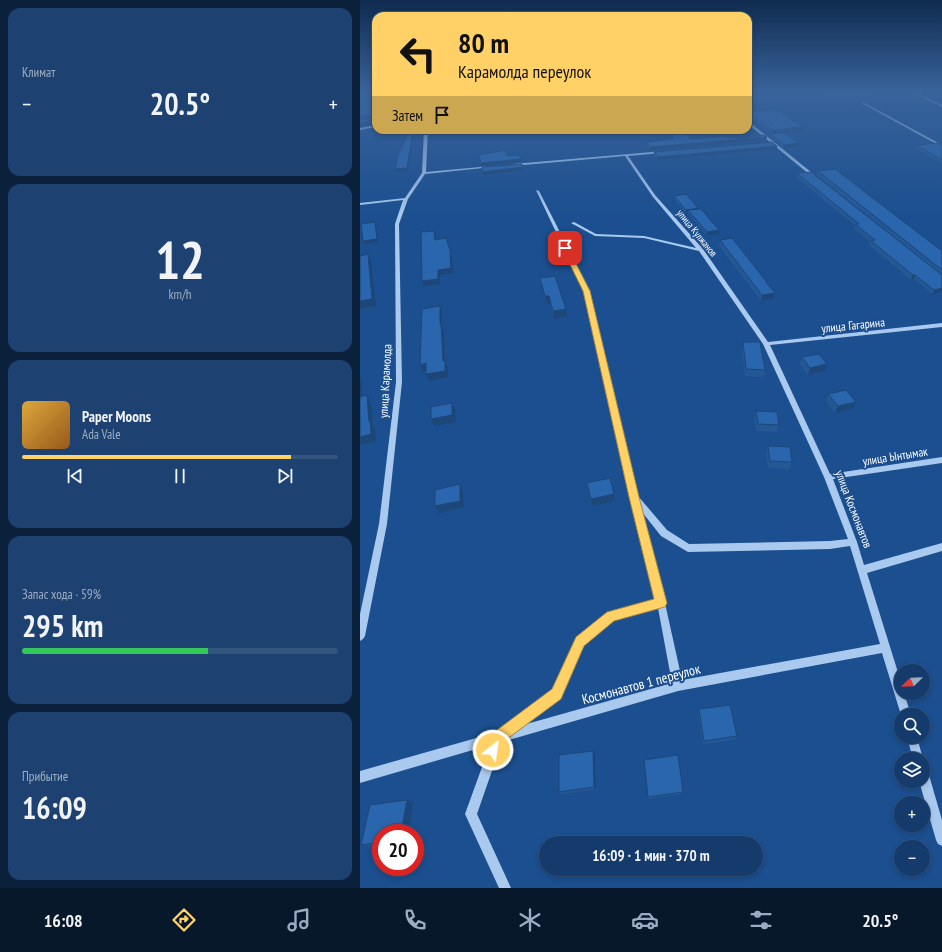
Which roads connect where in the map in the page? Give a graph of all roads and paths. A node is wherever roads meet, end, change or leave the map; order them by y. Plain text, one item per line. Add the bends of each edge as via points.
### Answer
1 (761, 132) edge
2 (916, 132) edge
3 (426, 134) edge
4 (764, 142) edge
5 (772, 142) junction
6 (942, 146) edge
7 (664, 152) edge
8 (626, 155) junction
9 (509, 166) edge
10 (494, 167) edge
11 (424, 173) junction
12 (821, 181) edge
13 (537, 191) dead end
14 (406, 199) junction
15 (360, 204) edge
16 (573, 223) dead end
17 (701, 250) junction
18 (750, 324) joint
19 (942, 326) edge
20 (766, 344) junction
21 (942, 460) edge
22 (828, 477) junction
23 (634, 497) junction
24 (853, 542) junction
25 (942, 546) edge
26 (862, 570) junction
27 (661, 603) junction
28 (360, 636) edge
29 (886, 648) junction
30 (678, 686) junction
31 (904, 708) edge
32 (498, 738) junction
33 (360, 777) edge
34 (927, 788) edge
35 (942, 840) edge
36 (505, 888) edge

1 - 5 street
2 - 6 street
3 - 11 street
4 - 5 street
5 - 12 street
7 - 8 street
8 - 9 street
8 - 17 street, улица Кулжанов via 654,196
10 - 11 street
11 - 14 street, улица Карамолда
13 - 23 street via 586,291
14 - 15 street
14 - 28 street, улица Карамолда via 397,224 399,382 383,524
16 - 17 street via 595,235 644,237
17 - 18 street, улица Кулжанов
18 - 20 street, улица Космонавтов
19 - 20 street, улица Гагарина
20 - 22 street, улица Космонавтов
21 - 22 street, улица Ынтымак
22 - 24 street, улица Космонавтов
23 - 24 street via 664,533 688,548 830,545
23 - 27 street
24 - 26 street, улица Космонавтов
25 - 26 street
26 - 29 street, улица Космонавтов
27 - 30 street
27 - 32 street via 611,616 580,642 557,694
29 - 30 street, Космонавтов 1 переулок
29 - 31 street, улица Космонавтов
30 - 32 street, Космонавтов 1 переулок
32 - 33 street, Космонавтов 1 переулок
32 - 36 street via 471,814
34 - 35 street

